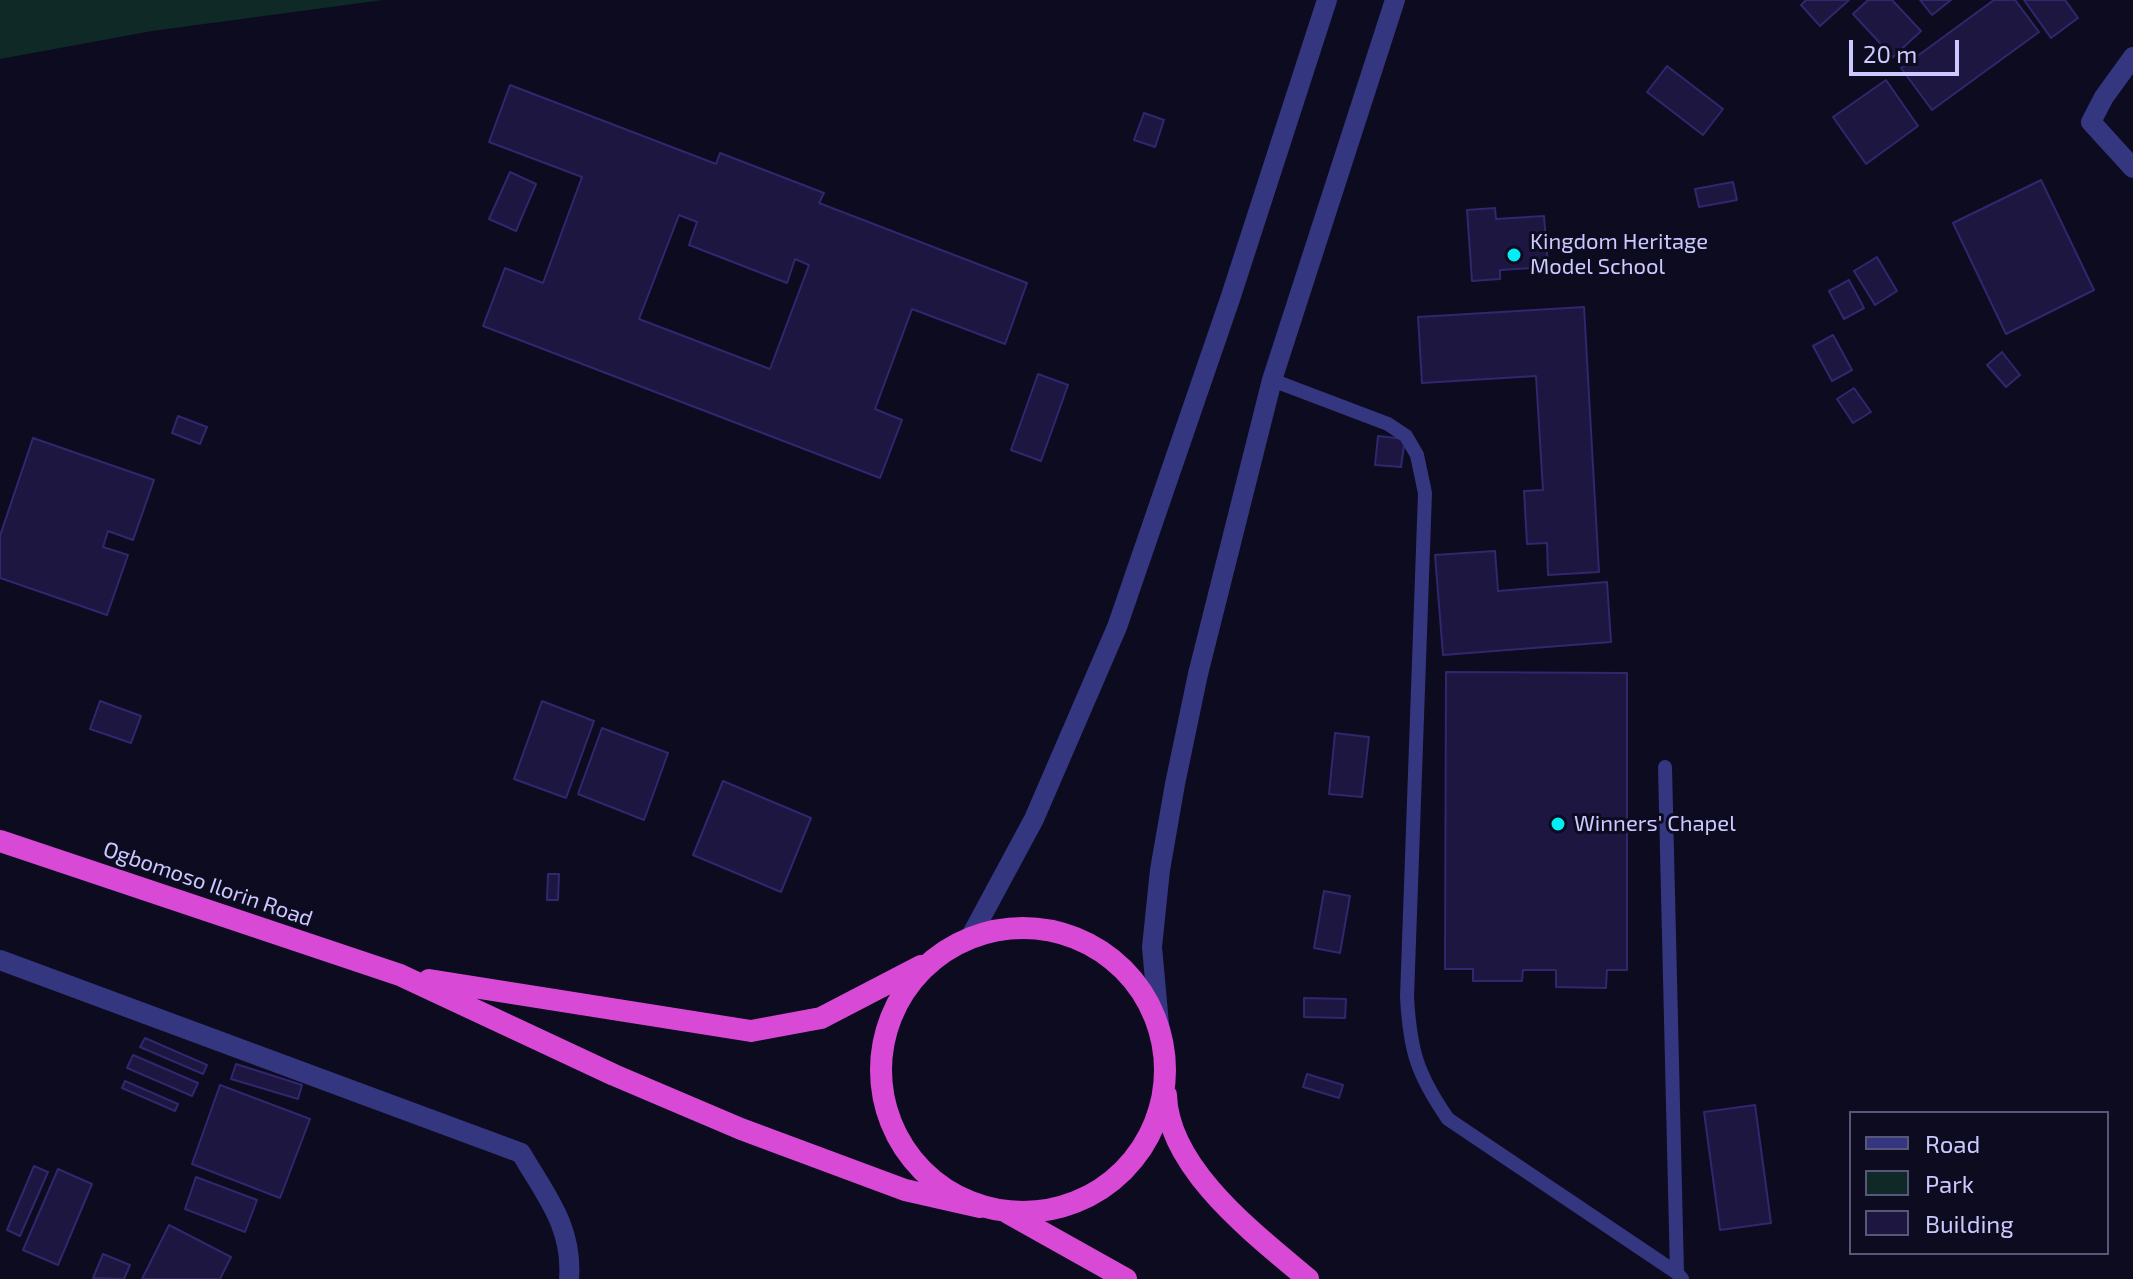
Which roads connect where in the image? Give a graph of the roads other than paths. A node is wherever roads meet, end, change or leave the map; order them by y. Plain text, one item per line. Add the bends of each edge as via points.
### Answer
1 (1327, 0) edge
2 (1395, 0) edge
3 (2133, 57) edge
4 (2133, 168) edge
5 (1272, 380) junction
6 (1665, 767) dead end
7 (0, 841) edge
8 (971, 936) junction
9 (0, 960) edge
10 (929, 962) junction
11 (400, 975) junction
12 (1160, 1035) junction
13 (1165, 1070) junction
14 (980, 1207) junction
15 (1008, 1213) junction
16 (1680, 1276) edge
17 (569, 1279) edge
18 (1126, 1279) edge
19 (1308, 1279) edge

1 - 8 street via 1117,627 1034,819
2 - 5 street
3 - 4 street via 2091,122
5 - 12 street via 1198,674 1162,855 1152,947
5 - 16 lane via 1388,424 1406,436 1417,455 1425,493 1407,997 1409,1039 1426,1087 1448,1119
6 - 16 lane
7 - 11 highway, Ogbomoso Ilorin Road
8 - 10 highway
8 - 12 highway via 1018,927 1066,934 1108,955 1141,991
9 - 17 street via 521,1153 560,1218 571,1255
10 - 11 highway via 821,1018 751,1031
10 - 14 highway via 897,1001 881,1049 883,1100 902,1146 935,1184
11 - 14 highway via 741,1129 905,1190
12 - 13 highway
13 - 15 highway via 1160,1110 1143,1146 1118,1177 1085,1199 1047,1211
13 - 19 highway via 1166,1107 1190,1163 1248,1229
14 - 15 highway
15 - 18 highway

